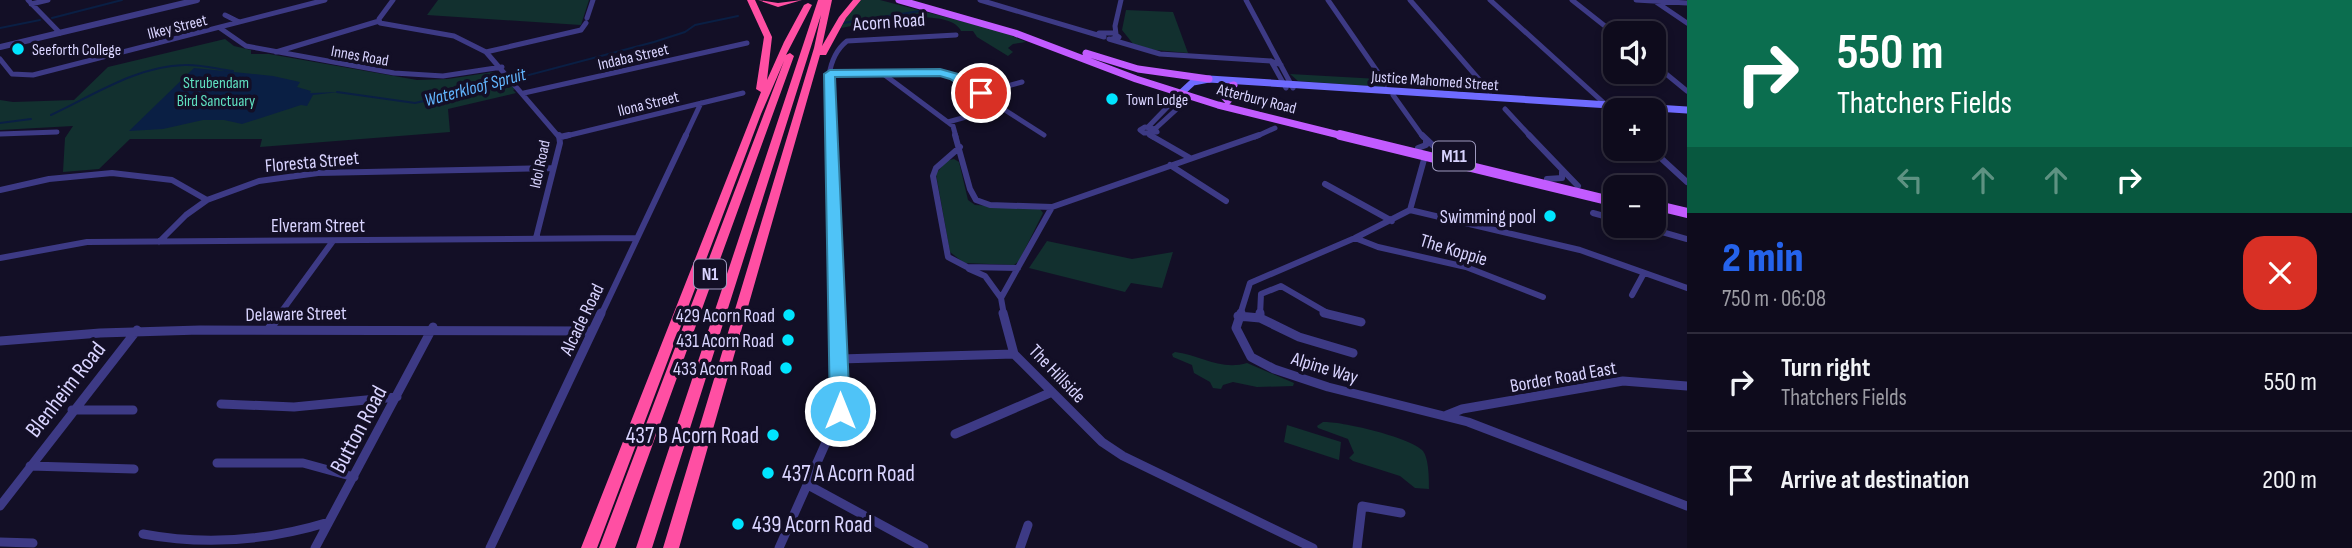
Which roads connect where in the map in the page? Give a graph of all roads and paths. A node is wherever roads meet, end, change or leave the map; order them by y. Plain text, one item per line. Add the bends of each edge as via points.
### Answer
1 (48, 0) edge
2 (197, 0) edge
3 (295, 0) edge
4 (325, 0) edge
5 (393, 0) edge
6 (593, 0) edge
7 (751, 0) edge
8 (762, 0) edge
9 (822, 0) edge
10 (828, 0) edge
11 (834, 0) edge
12 (857, 0) edge
13 (900, 0) edge
14 (919, 0) edge
15 (980, 0) edge
16 (1121, 0) edge
17 (1246, 0) edge
18 (1328, 0) edge
19 (1409, 0) edge
20 (1490, 0) edge
21 (1573, 0) edge
22 (1636, 0) edge
23 (1654, 1) edge
24 (29, 2) edge
25 (805, 2) edge
26 (1687, 3) edge
27 (303, 6) junction
28 (225, 15) dead end
29 (379, 21) junction
30 (239, 22) junction
31 (1687, 23) edge
32 (1603, 24) edge
33 (1115, 26) junction
34 (220, 27) junction
35 (60, 33) junction
36 (956, 35) dead end
37 (1107, 35) junction
38 (1118, 36) junction
39 (747, 43) dead end
40 (820, 43) junction
41 (1060, 45) junction
42 (0, 47) edge
43 (1132, 48) junction
44 (275, 52) junction
45 (486, 52) junction
46 (0, 59) edge
47 (1274, 60) junction
48 (502, 68) junction
49 (882, 73) junction
50 (830, 74) junction
51 (1666, 74) edge
52 (1209, 79) junction
53 (808, 80) junction
54 (1022, 82) dead end
55 (1386, 84) dead end
56 (1234, 85) junction
57 (1288, 86) junction
58 (1687, 91) edge
59 (1490, 92) dead end
60 (524, 93) junction
61 (743, 93) dead end
62 (981, 93) junction
63 (1187, 93) junction
64 (1393, 95) junction
65 (1228, 101) junction
66 (701, 103) junction
67 (1603, 104) edge
68 (1002, 107) junction
69 (1505, 108) dead end
70 (1603, 110) edge
71 (1603, 110) edge
72 (1666, 111) edge
73 (1666, 111) edge
74 (1687, 112) edge
75 (756, 114) junction
76 (948, 121) junction
77 (1275, 128) dead end
78 (1153, 130) junction
79 (57, 132) dead end
80 (0, 134) edge
81 (1044, 135) dead end
82 (560, 137) junction
83 (1426, 140) junction
84 (1165, 143) junction
85 (960, 147) junction
86 (1418, 148) junction
87 (1441, 153) junction
88 (1425, 156) junction
89 (1190, 158) junction
90 (1664, 161) edge
91 (1170, 165) junction
92 (553, 169) junction
93 (1562, 172) junction
94 (1547, 179) junction
95 (1687, 182) edge
96 (1325, 184) dead end
97 (1578, 186) junction
98 (0, 190) edge
99 (1603, 192) edge
100 (1603, 199) edge
101 (207, 200) junction
102 (1227, 201) dead end
103 (1052, 207) junction
104 (1666, 208) edge
105 (1410, 210) junction
106 (1592, 213) dead end
107 (1687, 213) edge
108 (1666, 215) edge
109 (1603, 216) edge
110 (1687, 220) edge
111 (1392, 221) junction
112 (1666, 233) edge
113 (536, 238) junction
114 (637, 238) junction
115 (1355, 238) junction
116 (1687, 239) edge
117 (333, 240) junction
118 (159, 242) junction
119 (0, 258) edge
120 (964, 266) junction
121 (1018, 268) junction
122 (1644, 273) junction
123 (1687, 288) edge
124 (1632, 295) dead end
125 (1543, 297) dead end
126 (1001, 298) junction
127 (1238, 316) junction
128 (1260, 318) junction
129 (1361, 323) dead end
130 (433, 327) junction
131 (269, 329) junction
132 (136, 330) junction
133 (592, 331) junction
134 (0, 341) edge
135 (1353, 353) dead end
136 (1014, 354) junction
137 (840, 359) junction
138 (1687, 386) edge
139 (1052, 392) junction
140 (397, 397) junction
141 (221, 404) dead end
142 (72, 410) junction
143 (132, 410) dead end
144 (1445, 415) junction
145 (955, 434) dead end
146 (217, 463) dead end
147 (30, 466) junction
148 (134, 469) dead end
149 (354, 477) junction
150 (808, 485) junction
151 (0, 506) edge
152 (1687, 506) edge
153 (1401, 513) dead end
154 (329, 522) junction
155 (1028, 525) dead end
156 (143, 534) dead end
157 (0, 542) edge
158 (33, 543) dead end
159 (315, 548) edge
160 (490, 548) edge
161 (588, 548) edge
162 (607, 548) edge
163 (644, 548) edge
164 (671, 548) edge
165 (779, 548) edge
166 (924, 548) edge
167 (1020, 548) edge
168 (1313, 548) edge
169 (1357, 548) edge

1 - 24 street
2 - 35 street
3 - 27 street
4 - 27 street, Ilkey Street
5 - 29 street
6 - 45 street via 581,30
7 - 75 highway via 769,43
8 - 25 highway via 778,5
9 - 163 highway, N1
10 - 40 highway
11 - 40 highway
12 - 53 highway
13 - 63 main road, Atterbury Road / M11 via 1015,33
14 - 41 main road, Atterbury Road / M11
15 - 37 street
16 - 33 street
17 - 47 street
18 - 55 street
19 - 59 street
20 - 67 street
21 - 32 street
22 - 23 street
23 - 26 street
23 - 31 street
24 - 35 street
25 - 75 highway
25 - 162 highway, N1
27 - 30 street, Ilkey Street
28 - 30 street
29 - 44 street
29 - 45 street, Idol Road via 453,35
30 - 34 street, Ilkey Street
33 - 37 street
33 - 38 street
34 - 44 street, Innes Road via 242,44
34 - 46 street, Ilkey Street via 33,75 12,74
35 - 42 street
36 - 50 street, Acorn Road via 847,41
37 - 38 street
37 - 43 street
38 - 43 street
39 - 60 street, Indaba Street
40 - 53 highway
41 - 52 main road via 1125,66
41 - 63 main road, Atterbury Road / M11
43 - 47 street via 1160,54
44 - 48 street, Innes Road via 421,76
45 - 48 street, Idol Road
47 - 57 street
47 - 57 street via 1281,65
48 - 60 street, Idol Road
49 - 50 street
49 - 62 street via 945,74
49 - 76 street
50 - 137 street, Acorn Road
51 - 58 street
52 - 57 main road, Justice Mahomed Street
52 - 63 main road, Justice Mahomed Street via 1193,82
53 - 164 highway
54 - 62 street
56 - 57 main road, Justice Mahomed Street
56 - 63 main road, Justice Mahomed Street via 1209,85
56 - 65 main road via 1220,92
57 - 64 main road, Justice Mahomed Street
57 - 70 main road, Justice Mahomed Street
60 - 82 street, Idol Road
61 - 66 street, Ilona Street
62 - 68 street
63 - 65 main road, Atterbury Road / M11
63 - 78 street
63 - 78 street
63 - 88 main road, Atterbury Road / M11
64 - 71 main road, Justice Mahomed Street
64 - 83 street
65 - 86 main road, Atterbury Road / M11
66 - 82 street, Ilona Street
66 - 114 street, Alcade Road
68 - 76 street
68 - 81 street
69 - 93 street
72 - 74 main road, Justice Mahomed Street
73 - 74 main road, Justice Mahomed Street
75 - 161 highway
76 - 85 street
77 - 89 street
78 - 84 street
78 - 84 street via 1149,135
79 - 80 street
82 - 92 street, Idol Road
83 - 86 street via 1426,145
83 - 87 street
84 - 89 street
85 - 103 street via 976,200 990,205
85 - 120 street via 936,168 932,180 947,255
86 - 87 main road, Atterbury Road / M11
87 - 94 main road, Atterbury Road / M11
88 - 100 main road, Atterbury Road / M11
88 - 105 street
89 - 91 street
90 - 95 street
91 - 102 street
91 - 103 street
92 - 101 street, Floresta Street via 318,173 253,183
92 - 113 street, Idol Road
93 - 94 street via 1562,178
93 - 97 street
94 - 97 main road, Atterbury Road / M11
96 - 111 street
97 - 99 main road, Atterbury Road / M11
98 - 101 street via 49,179 112,173 172,180
101 - 118 street, Floresta Street
103 - 121 street
104 - 107 main road
105 - 111 street
105 - 122 street via 1580,250
106 - 109 street
108 - 110 main road
111 - 115 street
112 - 116 street
113 - 114 street, Elveram Street
113 - 117 street, Elveram Street
114 - 133 street, Alcade Road
115 - 125 street, The Koppie via 1440,260
115 - 127 street via 1250,283
117 - 118 street, Elveram Street
117 - 131 street
118 - 119 street, Elveram Street via 74,243
120 - 121 street
120 - 126 street via 985,276
121 - 126 street
122 - 123 street
122 - 124 street
126 - 136 street, The Hillside
127 - 128 street
127 - 144 street, Alpine Way via 1239,338 1251,357 1265,366 1328,387
128 - 129 street via 1261,293 1281,286 1324,313
128 - 135 street via 1299,337
130 - 131 street, Delaware Street
130 - 133 street, Delaware Street
130 - 140 street, Button Road
131 - 132 street, Delaware Street
132 - 134 street, Delaware Street
132 - 142 street, Blenheim Road
133 - 160 street, Alcade Road
136 - 137 street
136 - 139 street, The Hillside
137 - 150 street, Acorn Road via 840,411
138 - 144 street, Border Road East via 1623,381
139 - 145 street
139 - 168 street, The Hillside via 1115,451
140 - 141 street via 294,407
140 - 149 street, Button Road
142 - 143 street
142 - 147 street, Blenheim Road
144 - 152 street, Alpine Way
146 - 149 street via 303,463
147 - 148 street
147 - 151 street, Blenheim Road
149 - 154 street, Button Road
150 - 165 street, Acorn Road
150 - 166 street
153 - 169 street via 1362,506
154 - 156 street via 227,543
154 - 159 street, Button Road
155 - 167 street
157 - 158 street

